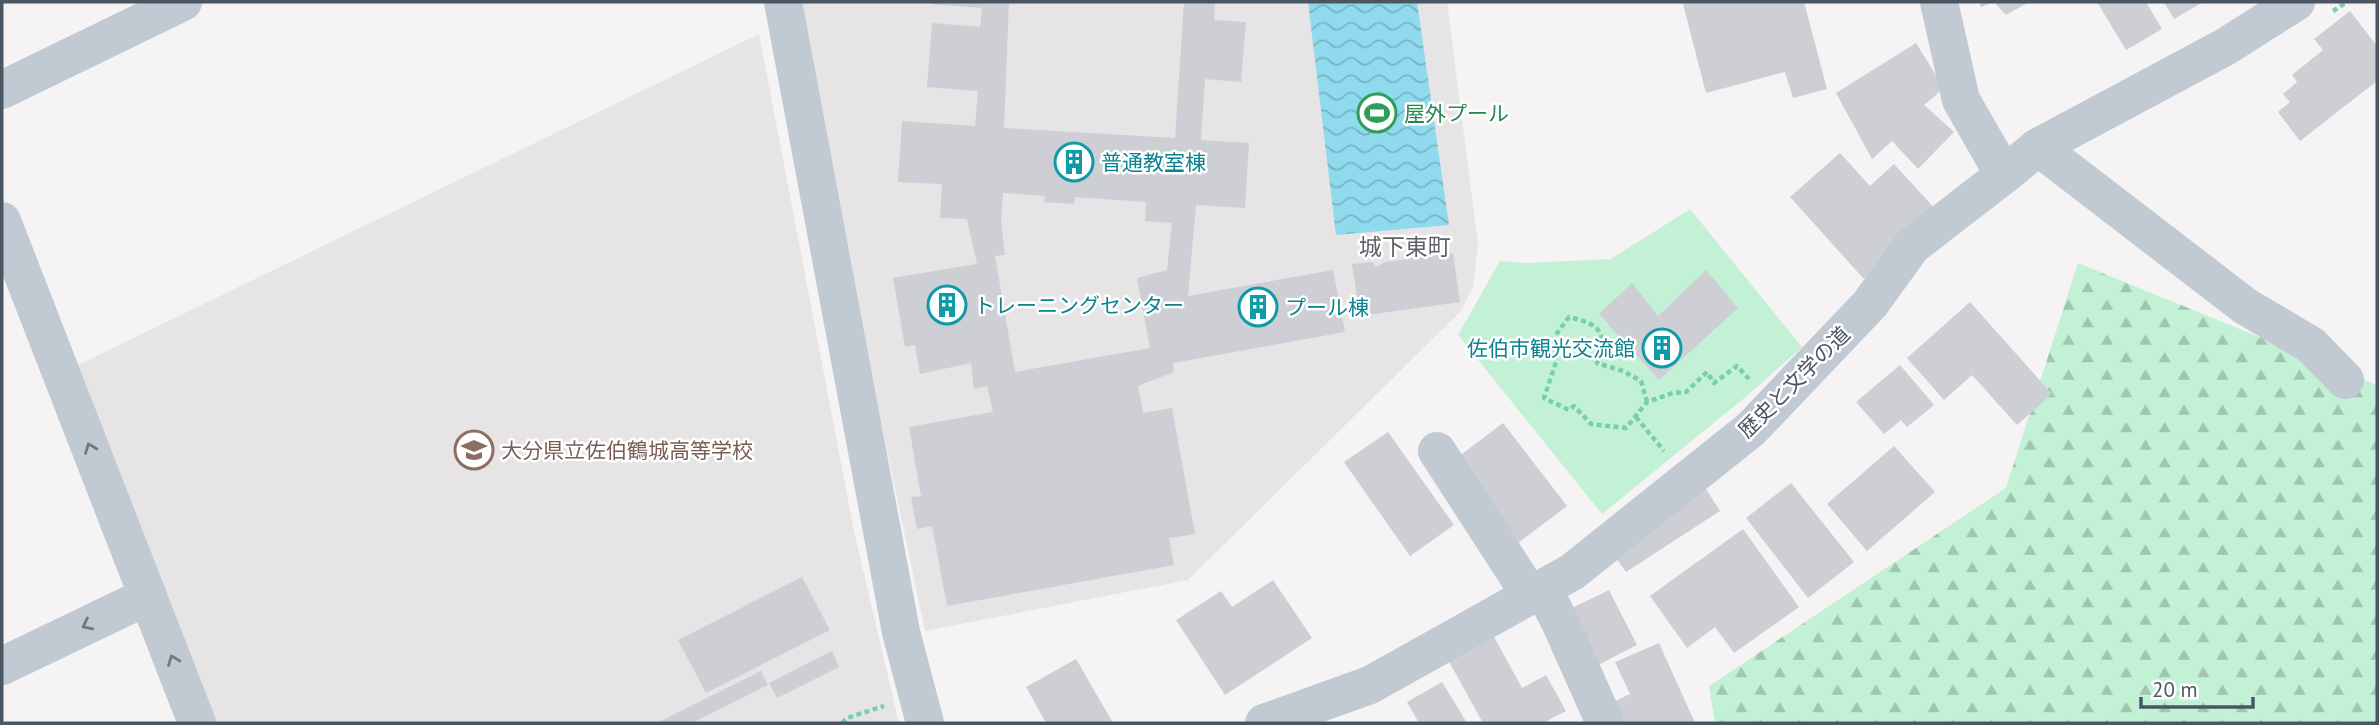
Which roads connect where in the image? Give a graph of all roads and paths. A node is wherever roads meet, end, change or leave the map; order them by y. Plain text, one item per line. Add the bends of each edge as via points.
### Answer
1 (183, 2) edge
2 (783, 2) edge
3 (1939, 2) edge
4 (2296, 2) edge
5 (2, 90) edge
6 (2038, 147) junction
7 (2004, 175) junction
8 (2, 221) edge
9 (2345, 380) dead end
10 (1647, 402) junction
11 (1774, 405) junction
12 (1636, 416) junction
13 (1437, 452) dead end
14 (1668, 457) dead end
15 (1536, 592) junction
16 (148, 596) junction
17 (2, 667) edge
18 (197, 723) edge
19 (925, 723) edge
20 (1264, 723) edge
21 (1605, 723) edge

1 - 5 street
2 - 19 street via 901,632
3 - 7 street via 1961,100
4 - 6 street, 歴史と文学の道 via 2225,47
6 - 7 street, 歴史と文学の道
6 - 9 street via 2245,306 2311,345
7 - 11 street, 歴史と文学の道 via 1912,246 1870,304
16 -> 8 street
10 - 11 path via 1686,391 1707,372 1714,383 1737,366
10 - 12 path
10 - 12 path via 1641,381 1597,363 1602,335 1591,322 1569,317 1553,337 1556,362 1544,398 1569,410 1574,406 1591,424 1626,428
11 - 15 street, 歴史と文学の道 via 1751,429 1572,572
12 - 14 path
13 - 15 street
15 - 20 street, 歴史と文学の道 via 1370,685
15 - 21 street via 1560,622
16 -> 17 street
18 -> 16 street

